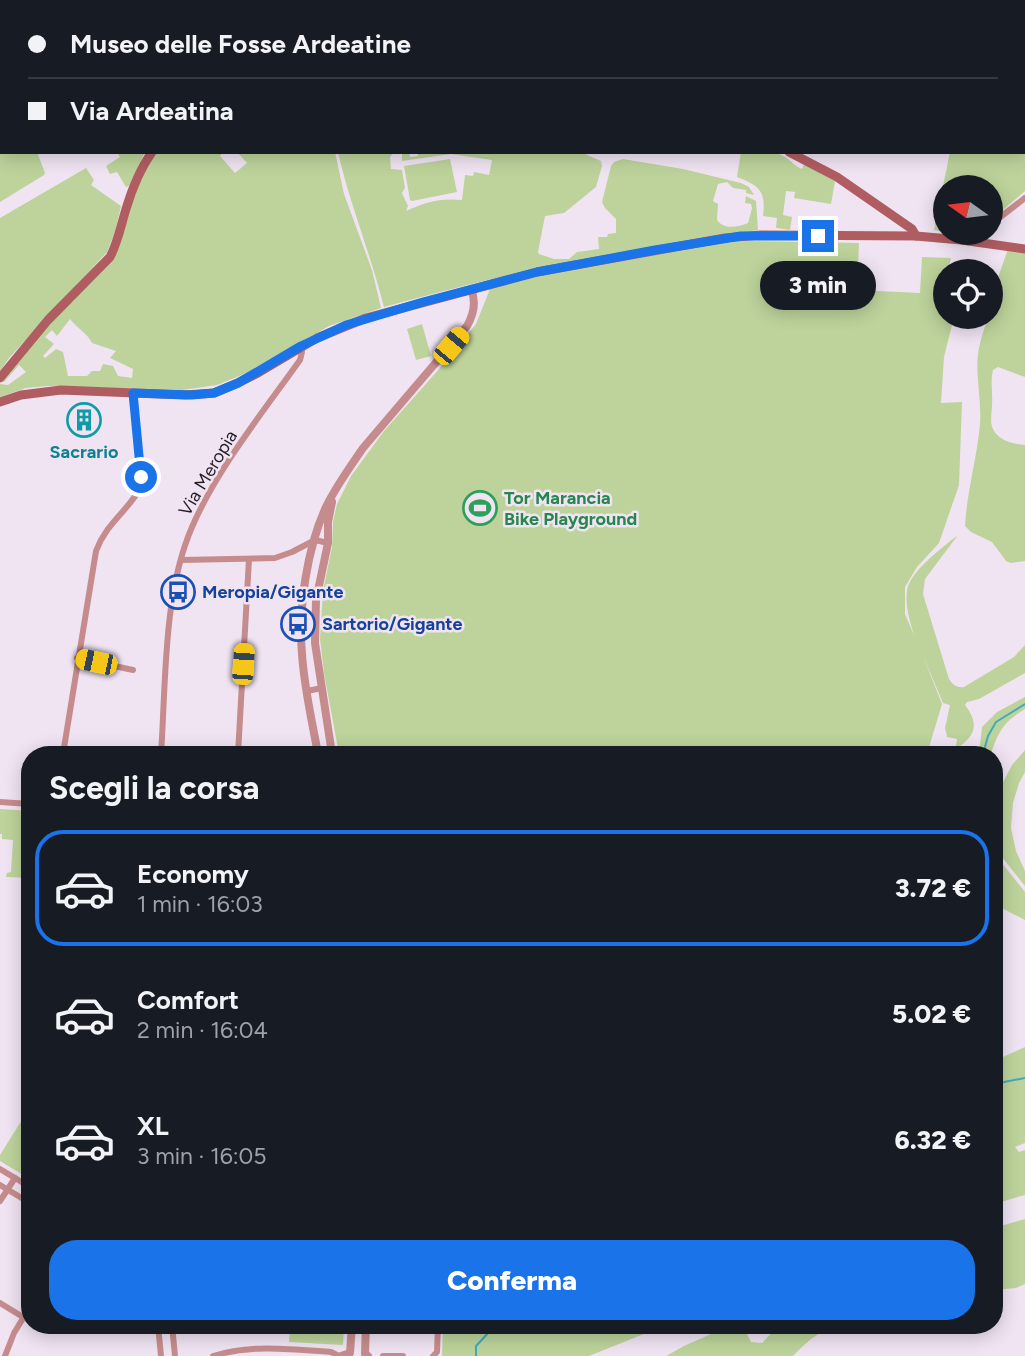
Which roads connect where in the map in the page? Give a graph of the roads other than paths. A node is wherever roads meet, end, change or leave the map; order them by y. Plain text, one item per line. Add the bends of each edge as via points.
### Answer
1 (151, 154) edge
2 (793, 154) edge
3 (1025, 198) edge
4 (1003, 215) edge
5 (916, 236) junction
6 (933, 238) edge
7 (998, 245) edge
8 (1025, 249) edge
9 (471, 289) junction
10 (301, 346) junction
11 (0, 378) edge
12 (133, 393) junction
13 (0, 402) edge
14 (333, 496) junction
15 (315, 540) junction
16 (328, 543) junction
17 (181, 559) junction
18 (249, 559) junction
19 (78, 658) junction
20 (133, 670) dead end
21 (322, 688) junction
22 (307, 691) junction
23 (64, 746) edge
24 (162, 746) edge
25 (238, 746) edge
26 (317, 746) edge
27 (331, 746) edge
28 (0, 802) edge
29 (21, 803) edge
30 (0, 1169) edge
31 (15, 1178) junction
32 (21, 1182) edge
33 (0, 1185) edge
34 (7, 1189) junction
35 (21, 1198) edge
36 (0, 1201) edge
37 (0, 1303) edge
38 (21, 1316) edge
39 (21, 1321) edge
40 (159, 1334) edge
41 (173, 1334) edge
42 (349, 1334) edge
43 (366, 1334) edge
44 (438, 1334) edge
45 (343, 1355) edge
46 (366, 1355) edge
47 (5, 1356) edge
48 (161, 1356) edge
49 (175, 1356) edge
50 (214, 1356) edge
51 (383, 1356) edge
52 (403, 1356) edge
53 (433, 1356) edge

1 - 11 main road via 133,189 110,257
2 - 5 main road via 837,177
3 - 4 street
5 - 6 main road
5 - 9 main road via 741,236 537,272
7 - 8 main road
9 - 10 main road via 357,321
9 - 14 street via 474,304 467,326 368,443
10 - 12 main road via 214,393
10 - 17 street, Via Meropia via 300,360 208,494
12 - 13 main road via 56,390
12 - 19 street via 141,486 107,528 96,551
14 - 15 street
14 - 16 street
15 - 16 street
15 - 18 street via 281,557
15 - 22 street via 301,617
16 - 21 street via 315,620
17 - 18 street
17 - 24 street, Via Meropia via 169,627
18 - 25 street
19 - 20 street
19 - 23 street
21 - 22 street
21 - 27 street
22 - 26 street
28 - 29 street
30 - 31 street
31 - 32 street
31 - 34 street
33 - 34 street
34 - 35 street
34 - 36 street
37 - 38 street
39 - 47 street
40 - 48 street
41 - 49 street
42 - 45 street
43 - 46 street
44 - 53 street
45 - 46 street
45 - 50 street via 260,1348
51 - 52 street

